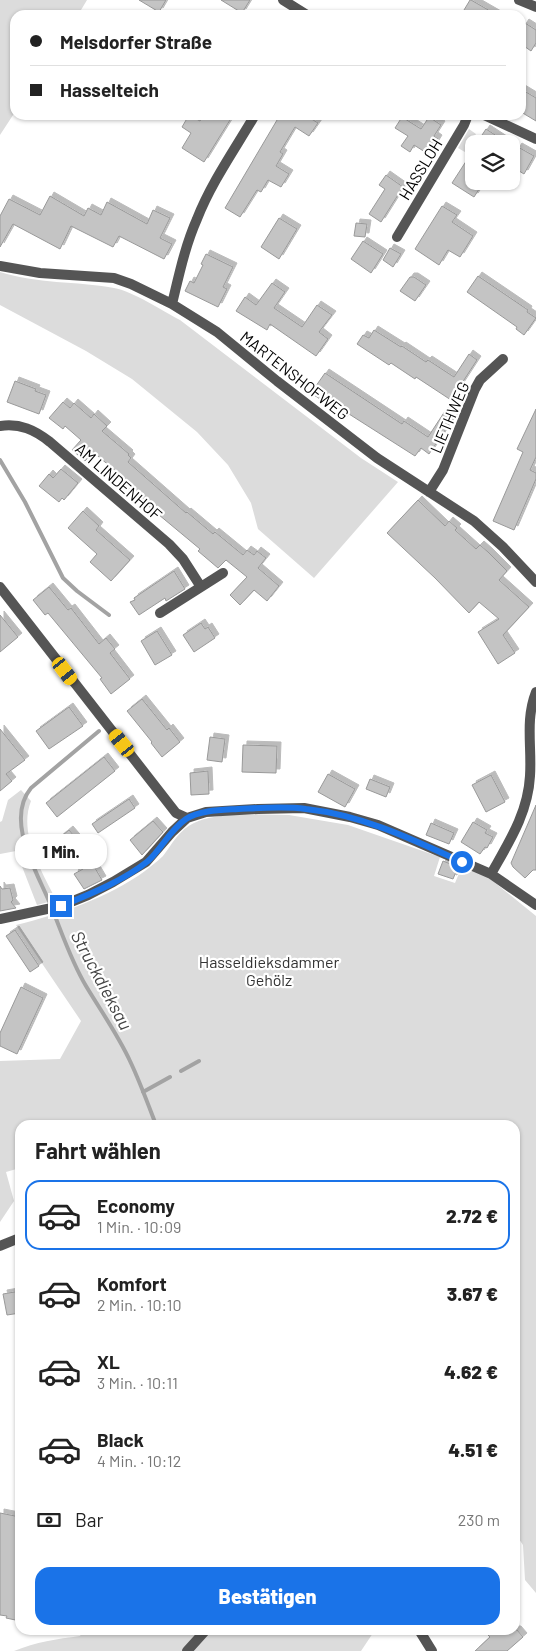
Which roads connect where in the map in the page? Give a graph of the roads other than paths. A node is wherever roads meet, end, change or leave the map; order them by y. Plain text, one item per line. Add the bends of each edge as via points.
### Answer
1 (283, 0) edge
2 (519, 0) edge
3 (536, 7) edge
4 (299, 10) edge
5 (252, 120) edge
6 (466, 120) edge
7 (495, 120) edge
8 (536, 139) edge
9 (397, 238) dead end
10 (0, 266) edge
11 (172, 304) junction
12 (503, 359) dead end
13 (0, 426) edge
14 (429, 492) junction
15 (223, 573) dead end
16 (536, 582) edge
17 (0, 587) edge
18 (201, 587) junction
19 (160, 613) dead end
20 (536, 692) edge
21 (187, 818) junction
22 (491, 874) junction
23 (536, 905) edge
24 (0, 919) edge
25 (15, 1241) edge
26 (0, 1246) edge
27 (201, 1635) edge
28 (422, 1635) edge
29 (187, 1651) edge
30 (432, 1651) edge

1 - 4 street
2 - 3 street
5 - 11 street via 197,218
6 - 9 street, HASSLOH
7 - 8 street
10 - 11 street, MARTENSHOFWEG via 40,273 114,278
11 - 14 street, MARTENSHOFWEG via 217,332 377,458
12 - 14 street, LIETHWEG via 480,380 443,470
13 - 18 street, AM LINDENHOF via 23,426 50,442 169,544
14 - 16 street, MARTENSHOFWEG via 483,528
15 - 18 street
17 - 21 street via 176,813
18 - 19 street
20 - 22 street via 529,719 530,775 525,807
21 - 22 street via 206,812 240,809 304,808 324,811 378,825
21 - 24 street via 146,862 105,887 61,906
22 - 23 street
25 - 26 street
27 - 29 street
28 - 30 street

